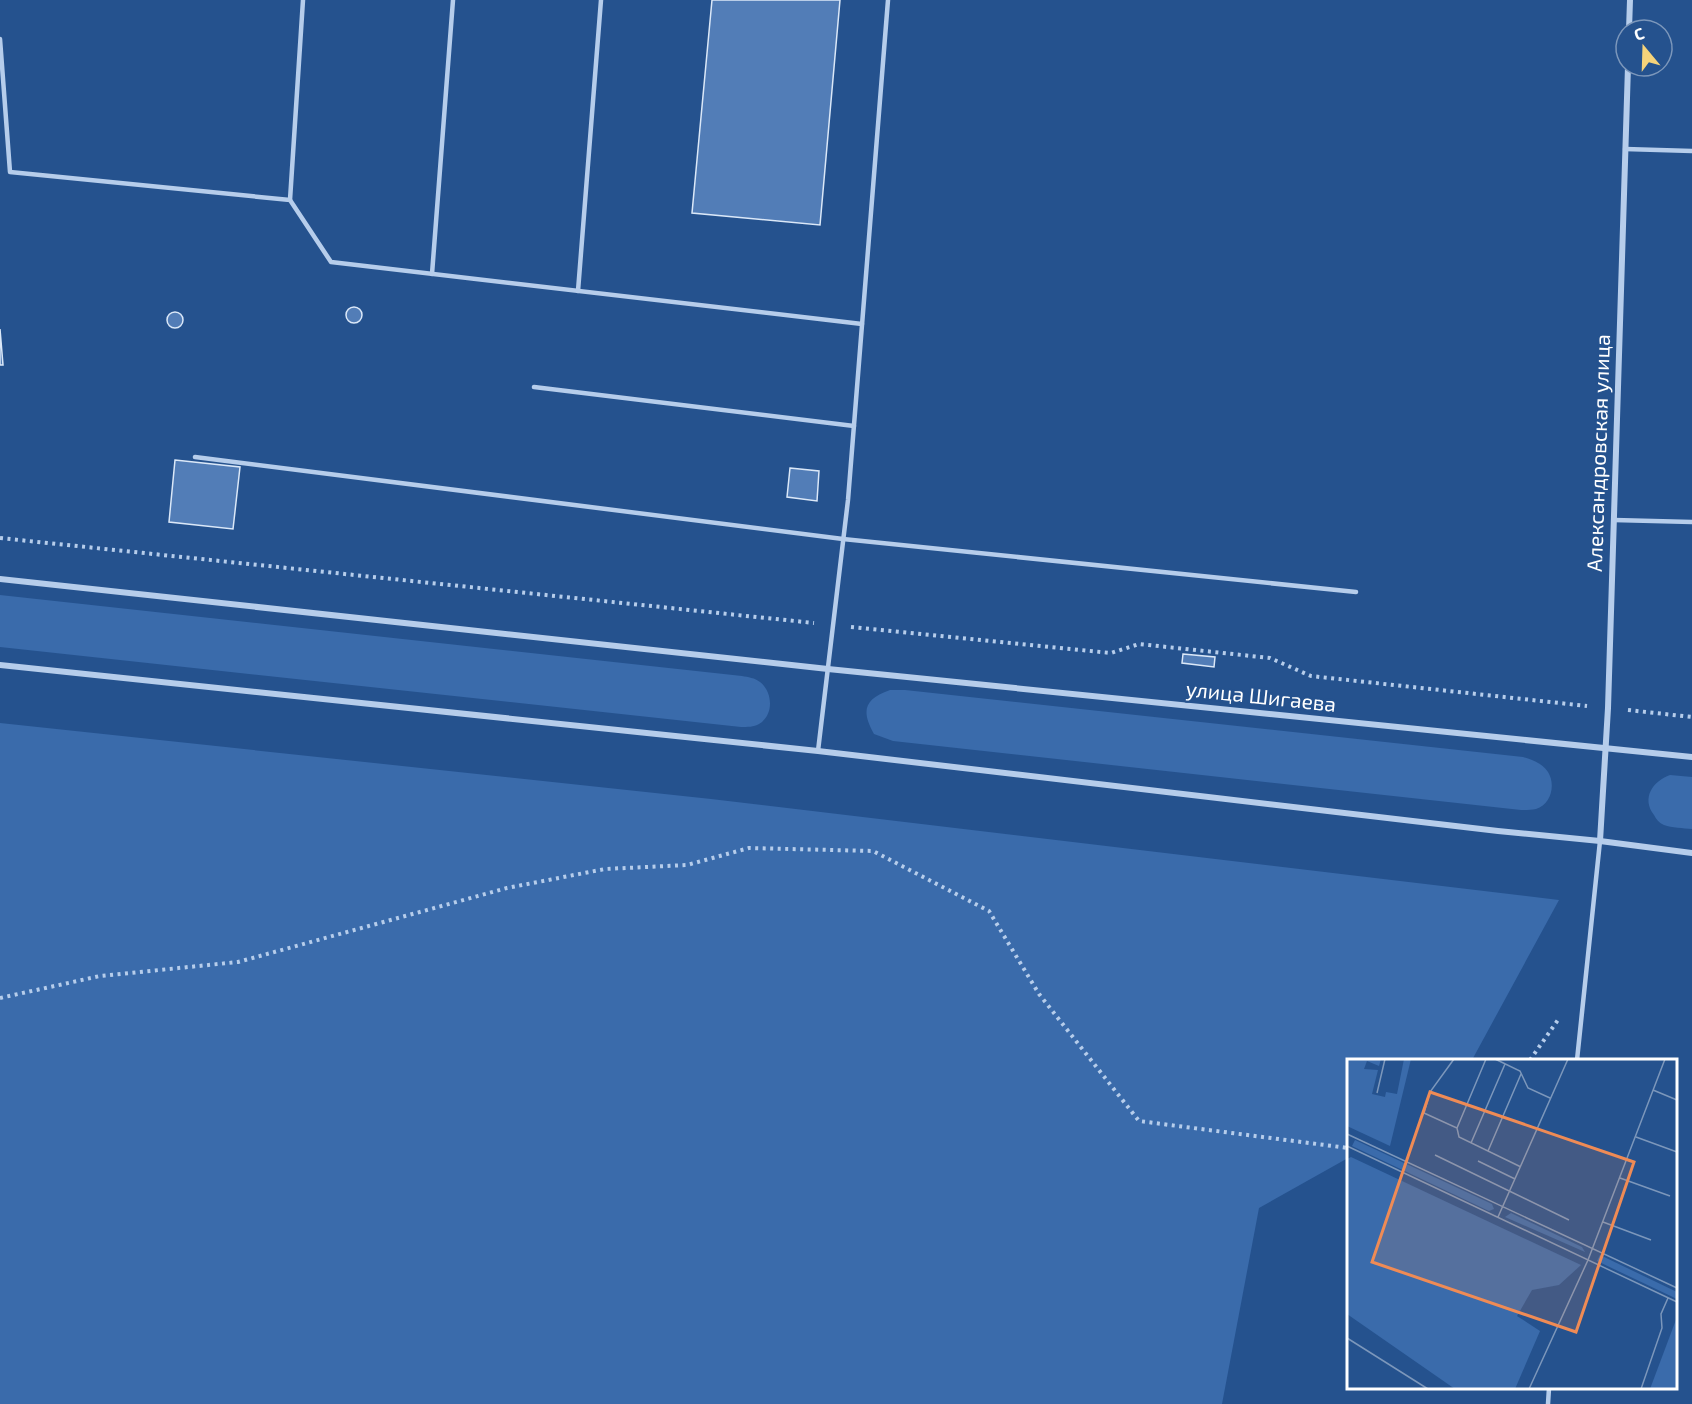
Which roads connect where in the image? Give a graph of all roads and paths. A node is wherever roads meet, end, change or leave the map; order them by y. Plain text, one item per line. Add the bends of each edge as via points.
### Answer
1 (303, 0) edge
2 (453, 0) edge
3 (601, 0) edge
4 (888, 0) edge
5 (1630, 0) edge
6 (1629, 18) edge
7 (0, 39) edge
8 (1628, 78) edge
9 (1626, 149) junction
10 (1692, 151) edge
11 (290, 200) junction
12 (432, 274) junction
13 (578, 291) junction
14 (862, 324) junction
15 (534, 387) dead end
16 (854, 426) junction
17 (195, 457) dead end
18 (1614, 520) junction
19 (1692, 522) edge
20 (843, 539) junction
21 (0, 579) edge
22 (1356, 592) dead end
23 (0, 665) edge
24 (828, 669) junction
25 (1605, 748) junction
26 (818, 751) junction
27 (1692, 757) edge
28 (1600, 841) junction
29 (1692, 853) edge
30 (0, 998) edge
31 (1561, 1015) dead end
32 (1531, 1059) edge
33 (1577, 1059) edge
34 (1347, 1148) edge
35 (1549, 1389) edge
36 (1548, 1404) edge

1 - 11 lane
2 - 12 lane
3 - 13 lane
4 - 14 lane
5 - 6 street
7 - 11 lane via 10,172
8 - 9 street, Александровская улица
9 - 10 lane
9 - 18 street, Александровская улица
11 - 12 lane via 331,262
12 - 13 lane
13 - 14 lane
14 - 16 lane
15 - 16 lane
16 - 20 lane
17 - 20 lane
18 - 19 lane
18 - 25 street, Александровская улица
20 - 22 lane
20 - 24 lane
21 - 24 street, улица Шигаева
23 - 26 street
24 - 25 street, улица Шигаева
24 - 26 lane
25 - 27 street, улица Шигаева
25 - 28 street, Александровская улица
26 - 28 street
28 - 29 street
28 - 33 lane
30 - 34 path via 100,976 238,962 507,888 605,869 687,865 748,848 873,851 990,911 1039,994 1139,1121
31 - 32 path
35 - 36 lane

